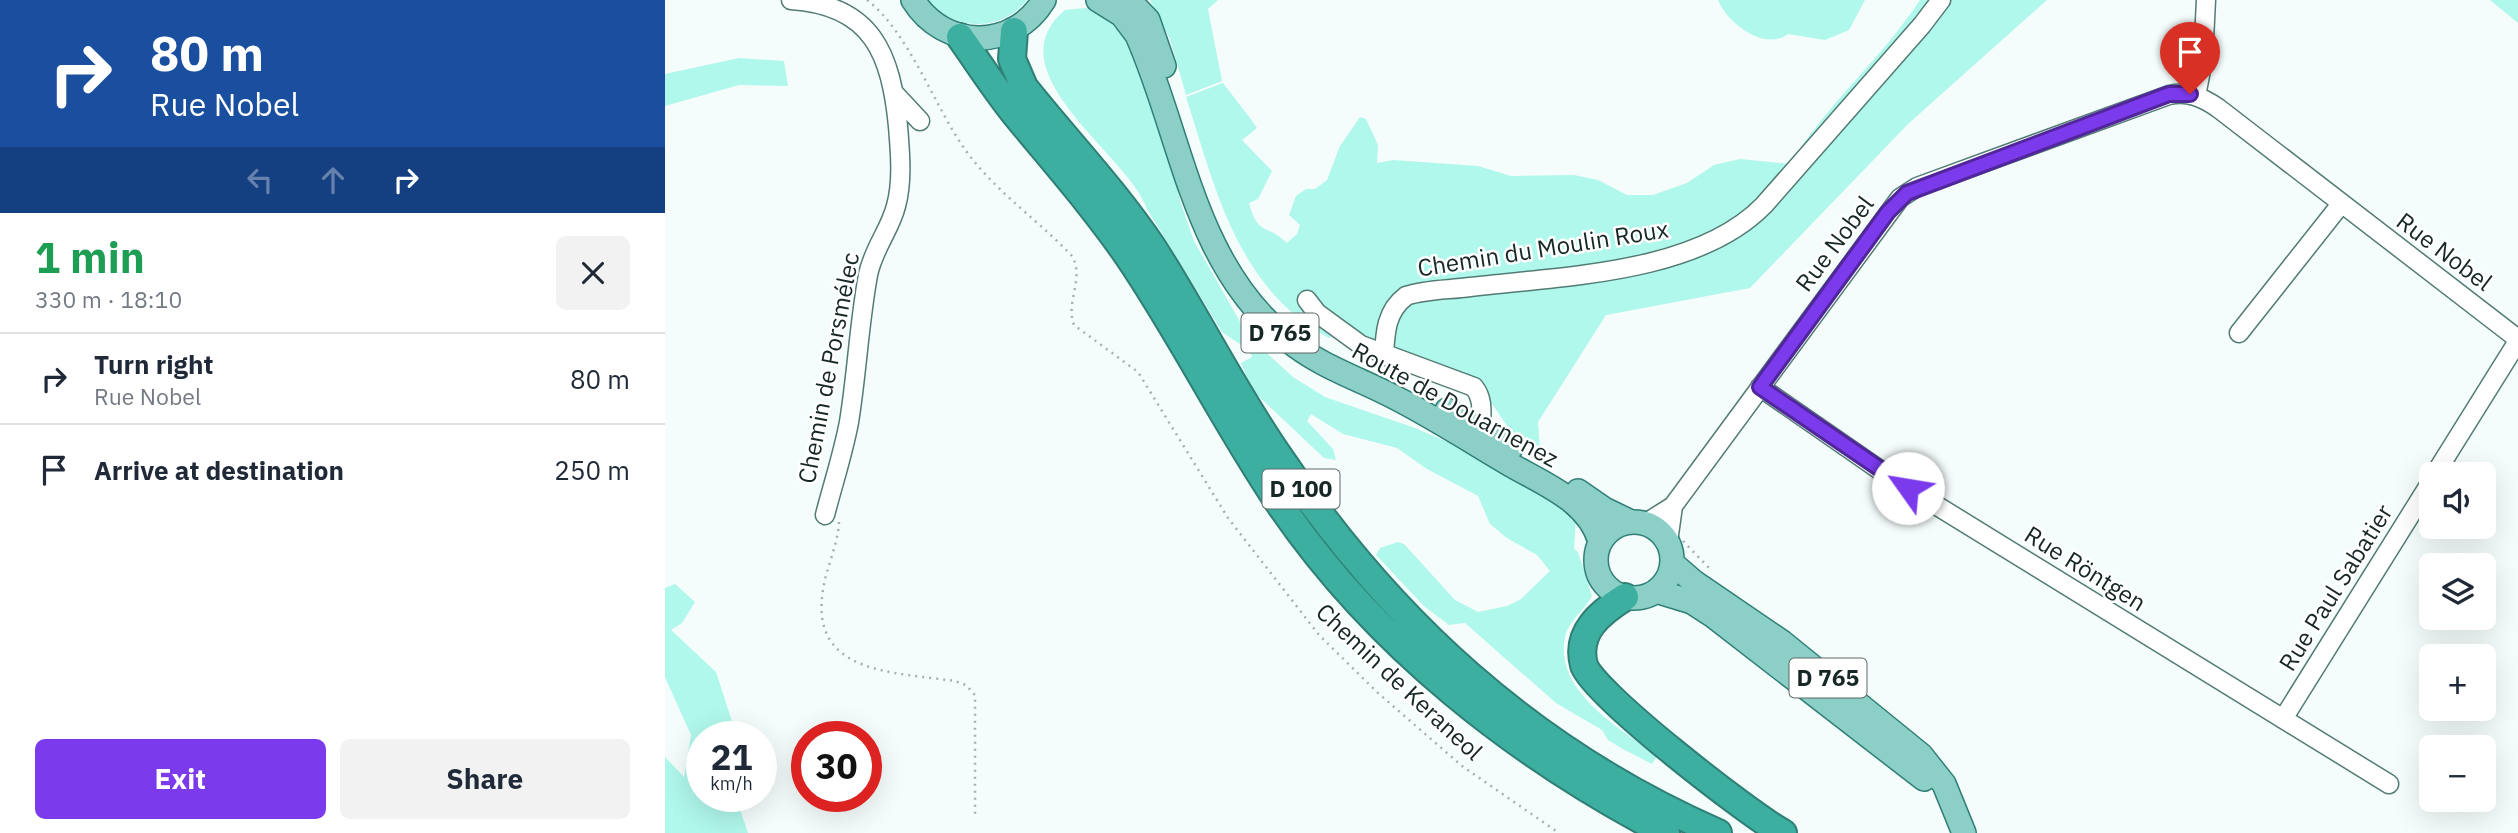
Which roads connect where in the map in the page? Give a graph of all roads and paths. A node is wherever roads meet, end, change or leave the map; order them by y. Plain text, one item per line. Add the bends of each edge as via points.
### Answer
1 (791, 0) edge
2 (867, 0) edge
3 (913, 0) edge
4 (1098, 0) edge
5 (1941, 0) edge
6 (2206, 0) edge
7 (1046, 1) edge
8 (1134, 4) edge
9 (1014, 30) junction
10 (960, 37) junction
11 (893, 92) junction
12 (2196, 96) junction
13 (920, 121) dead end
14 (2341, 204) junction
15 (1307, 300) dead end
16 (2239, 333) dead end
17 (2518, 340) edge
18 (1384, 356) junction
19 (1760, 387) junction
20 (1479, 426) junction
21 (1486, 449) junction
22 (2442, 462) edge
23 (832, 489) junction
24 (2419, 501) edge
25 (1672, 506) junction
26 (825, 515) dead end
27 (1639, 523) junction
28 (1601, 542) junction
29 (1670, 553) junction
30 (1656, 591) junction
31 (1625, 597) junction
32 (2284, 719) junction
33 (2389, 784) dead end
34 (975, 814) dead end
35 (1961, 825) edge
36 (1559, 833) edge
37 (1666, 833) edge
38 (1718, 833) edge
39 (1783, 833) edge

1 - 11 street, Chemin de Porsmélec via 828,7 865,29 885,55
2 - 36 path, Chemin de Keraneol via 888,22 952,130 988,180 1072,256 1078,274 1070,315 1074,325 1138,372 1228,517 1302,617 1440,748
3 - 10 main road via 933,24
4 - 21 main road, Route de Douarnenez / D 765 via 1122,15 1137,35 1201,218 1221,262 1243,295 1301,350
5 - 18 street, Chemin du Moulin Roux via 1740,228 1702,247 1641,263 1406,296 1387,322
6 - 12 street
7 - 9 main road
8 - 20 main road, Route de Douarnenez / D 765 via 1155,35 1220,231 1256,292 1320,347
9 - 10 main road via 996,37
9 - 38 highway, D 100 via 1012,59 1024,87 1151,246 1274,450 1373,583 1448,659 1529,725 1610,777
10 - 37 highway, D 100 via 1018,118 1113,234 1250,459 1344,585 1403,647 1495,727 1587,789
11 - 13 street
11 - 23 street, Chemin de Porsmélec via 900,161 898,194 869,271 849,422
12 - 14 street, Rue Nobel via 2218,108
12 - 19 street, Rue Nobel via 2169,94 1907,193 1888,212
14 - 16 street
14 - 17 street, Rue Nobel
15 - 18 street via 1345,335
17 - 22 street
18 - 20 street via 1471,384 1481,402
19 - 25 street, Rue Nobel
19 - 32 street, Rue Röntgen via 1887,475
20 - 21 street
20 - 27 main road, Route de Douarnenez / D 765 via 1605,509
21 - 28 main road, Route de Douarnenez / D 765 via 1579,507 1592,520
23 - 26 street, Chemin de Porsmélec
23 - 34 path via 839,512 838,530 821,609 830,645 866,666 955,681 975,695
24 - 32 street, Rue Paul Sabatier
25 - 27 street, Rue Nobel
25 - 29 street
27 - 28 main road via 1619,525
27 - 29 main road via 1655,527
28 - 31 main road via 1599,575 1605,585
29 - 30 main road via 1664,583
29 - 35 main road, D 765 via 1694,582 1782,642 1921,755 1944,784
30 - 31 main road
30 - 35 main road, D 765 via 1692,602 1712,615 1914,769
31 - 39 highway via 1603,610 1588,629 1583,657 1588,675 1607,696 1727,794
32 - 33 street, Rue Röntgen

